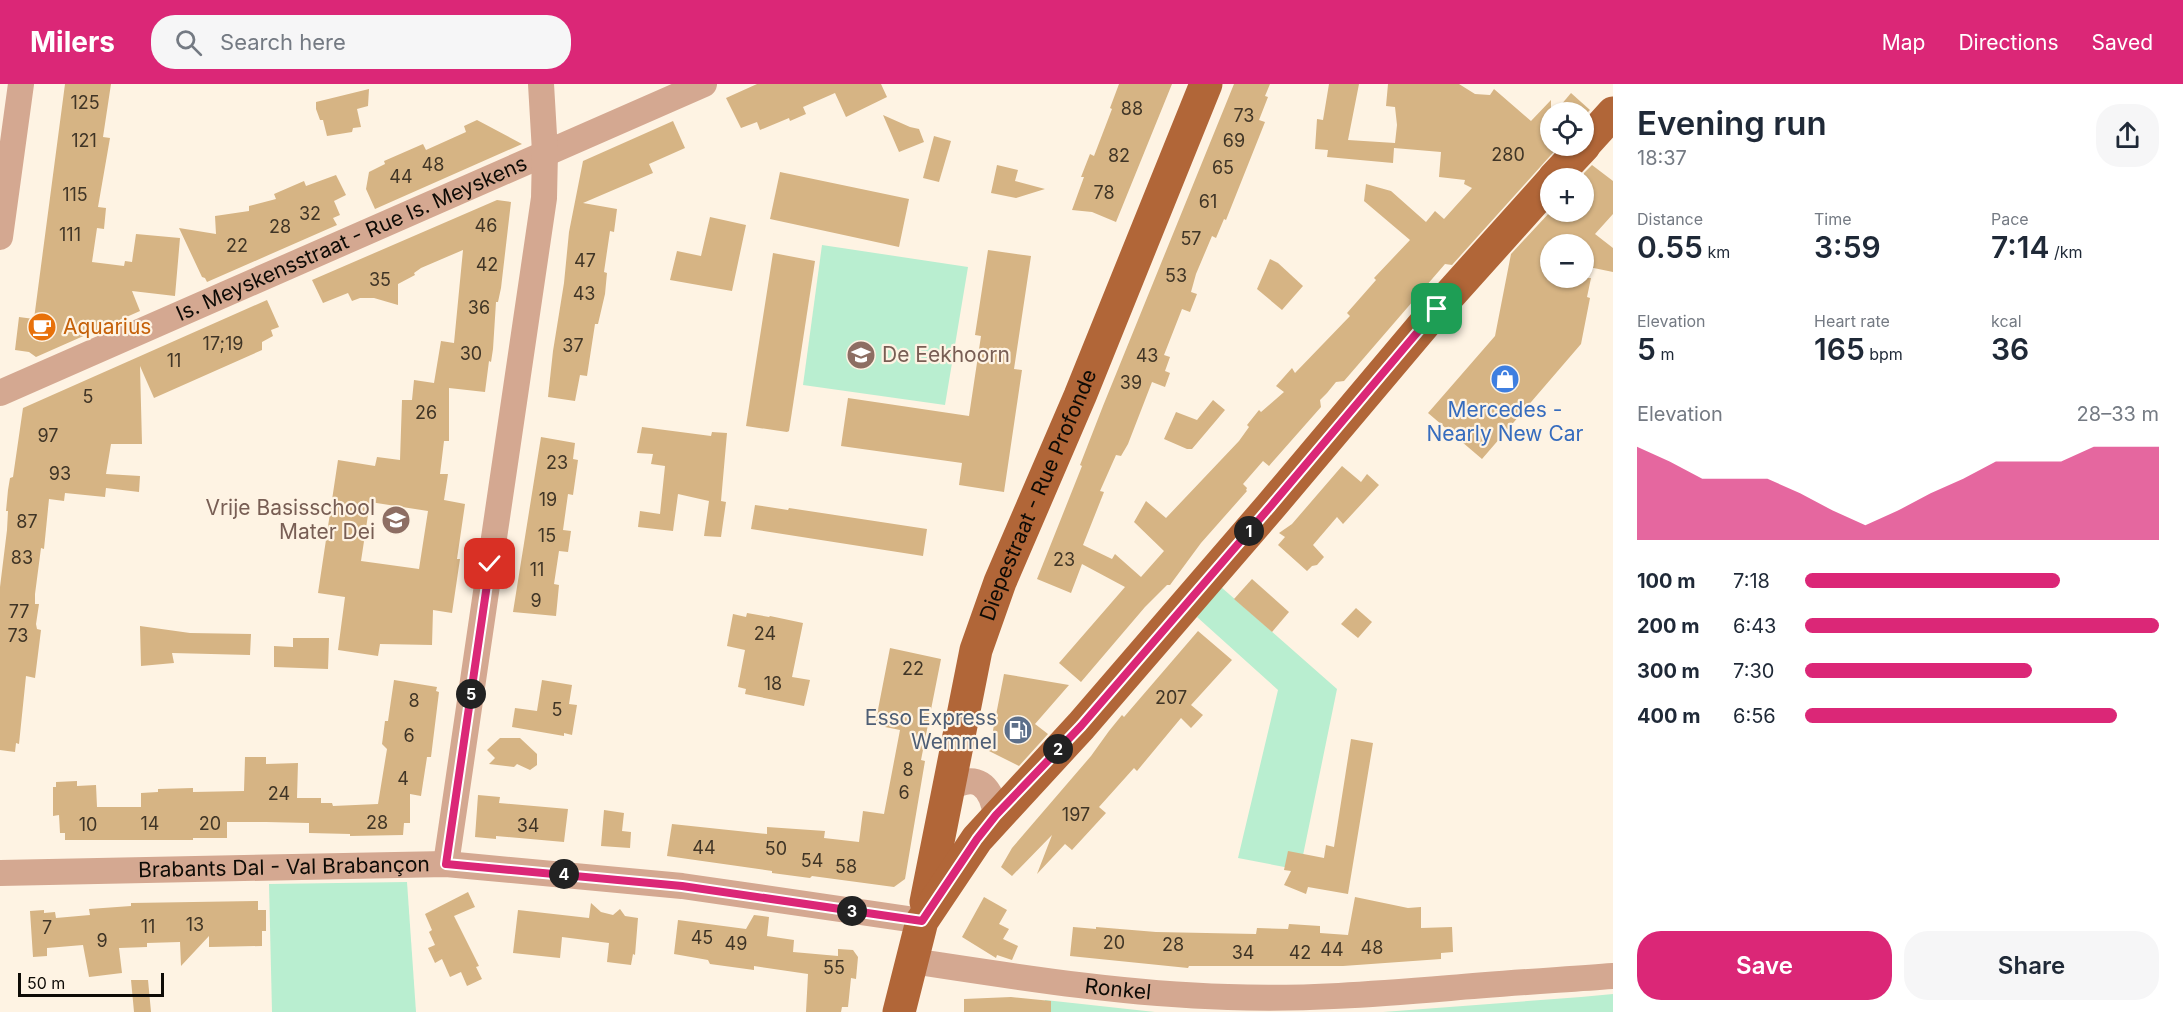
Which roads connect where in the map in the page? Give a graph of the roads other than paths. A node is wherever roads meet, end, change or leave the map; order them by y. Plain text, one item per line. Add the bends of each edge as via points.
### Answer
1 (21, 84) edge
2 (541, 84) edge
3 (704, 84) edge
4 (1206, 84) edge
5 (1613, 113) edge
6 (1594, 134) edge
7 (545, 152) junction
8 (1574, 156) edge
9 (1563, 168) edge
10 (1540, 194) edge
11 (0, 237) edge
12 (0, 393) edge
13 (948, 790) junction
14 (987, 827) junction
15 (941, 833) junction
16 (446, 864) junction
17 (0, 873) edge
18 (922, 921) junction
19 (912, 961) junction
20 (1613, 976) edge
21 (899, 1012) edge

1 - 11 street
2 - 7 street
3 - 7 street, Is. Meyskensstraat - Rue Is. Meyskens
4 - 13 main road, Diepestraat - Rue Profonde via 1000,582 976,650
5 - 6 main road
7 - 12 street, Is. Meyskensstraat - Rue Is. Meyskens
7 - 16 street via 544,198
8 - 9 main road
10 - 14 main road via 1081,726
13 - 14 street via 961,782 985,786 993,797
13 - 15 main road, Diepestraat - Rue Profonde
14 - 15 street via 956,844
14 - 18 main road
15 - 18 main road, Diepestraat - Rue Profonde
16 - 17 street, Brabants Dal - Val Brabançon
16 - 18 street, Brabants Dal - Val Brabançon via 682,886
18 - 19 main road, Diepestraat - Rue Profonde
19 - 20 street, Ronkel via 1097,988 1230,998 1394,993
19 - 21 main road, Diepestraat - Rue Profonde

